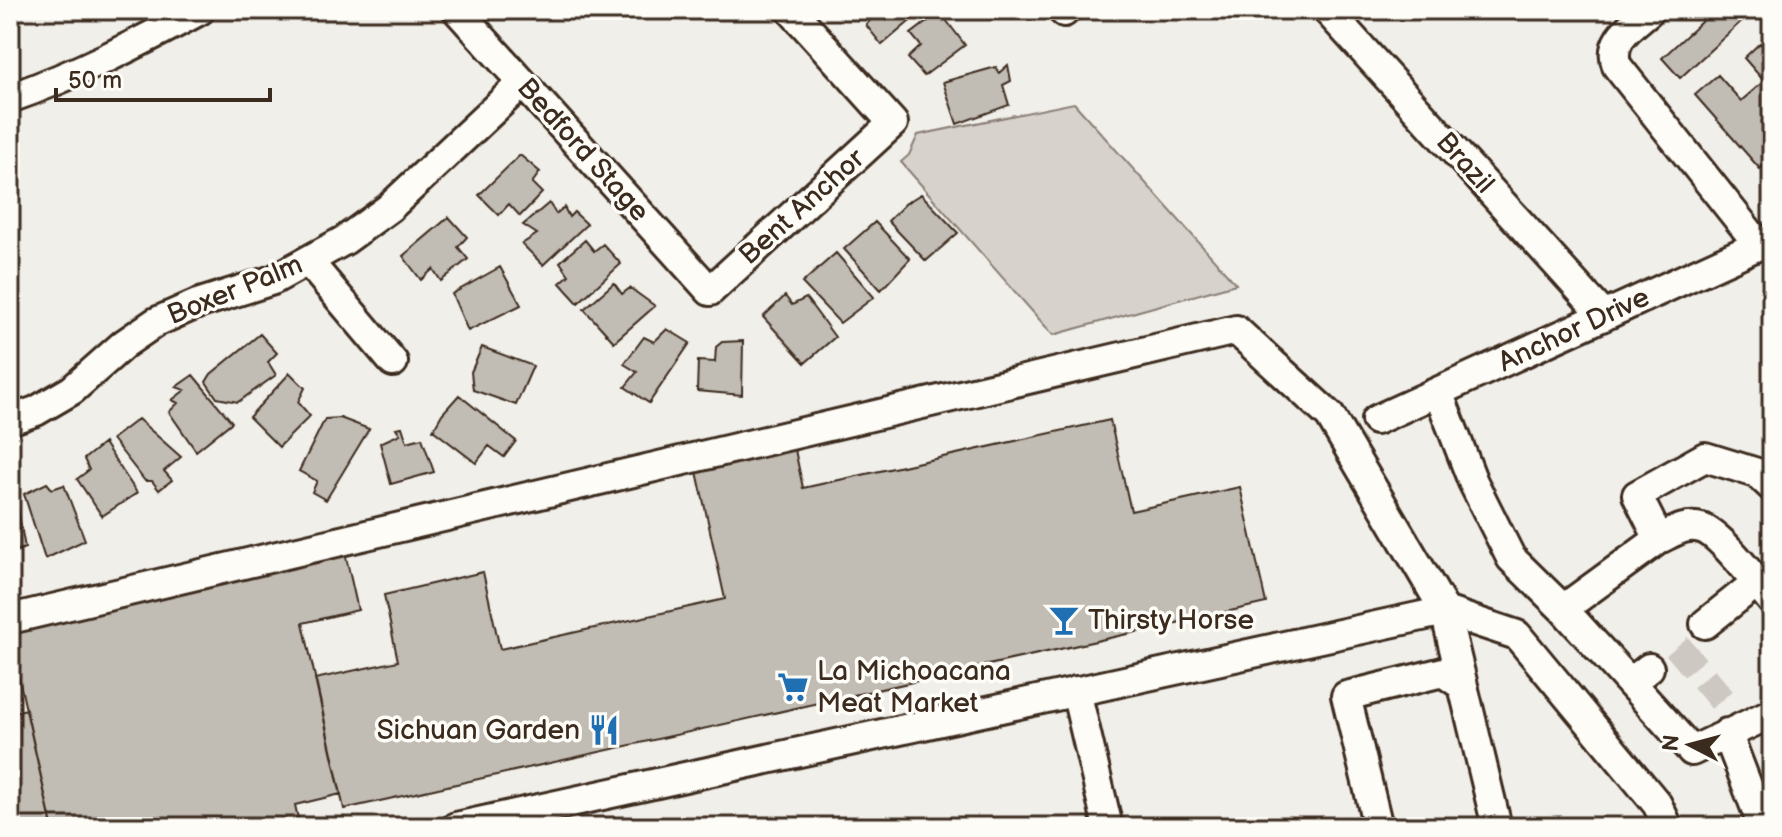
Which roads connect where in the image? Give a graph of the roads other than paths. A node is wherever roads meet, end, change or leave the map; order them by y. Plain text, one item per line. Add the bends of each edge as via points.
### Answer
1 (200, 10) edge
2 (457, 10) edge
3 (791, 10) edge
4 (1650, 10) edge
5 (1339, 14) edge
6 (522, 83) junction
7 (10, 98) edge
8 (1766, 242) edge
9 (308, 261) junction
10 (710, 291) joint
11 (1604, 316) junction
12 (393, 362) dead end
13 (1438, 392) junction
14 (10, 420) edge
15 (1376, 420) dead end
16 (1772, 487) edge
17 (1659, 539) junction
18 (1764, 592) edge
19 (1563, 609) junction
20 (1445, 611) junction
21 (10, 619) edge
22 (1705, 624) dead end
23 (1463, 686) junction
24 (1076, 691) junction
25 (1772, 713) edge
26 (1733, 722) junction
27 (534, 819) edge
28 (456, 827) edge
29 (1108, 827) edge
30 (1378, 827) edge
31 (1497, 827) edge
32 (1668, 827) edge
33 (1763, 827) edge

1 - 7 street via 145,40
2 - 6 street, Bedford Stage
3 - 10 street, Bent Anchor via 893,123
4 - 8 street via 1616,40 1617,66
5 - 11 street, Brazil
6 - 9 street, Boxer Palm via 389,208
6 - 10 street, Bedford Stage
8 - 11 street, Anchor Drive
9 - 12 street
9 - 14 street, Boxer Palm via 273,280 156,322 72,390
11 - 13 street, Anchor Drive
13 - 15 street, Anchor Drive
13 - 19 street via 1473,482 1511,558
16 - 17 street via 1757,473 1705,457 1637,495
17 - 18 street via 1685,527 1703,528
17 - 19 street
18 - 22 street
19 - 26 street via 1640,676 1692,751
20 - 21 street via 1330,416 1236,330
20 - 23 street
20 - 24 street
20 - 32 street via 1517,635 1657,804
23 - 30 street via 1443,672 1346,696
23 - 31 street
24 - 27 street
24 - 29 street
25 - 26 street
26 - 33 street
27 - 28 street

